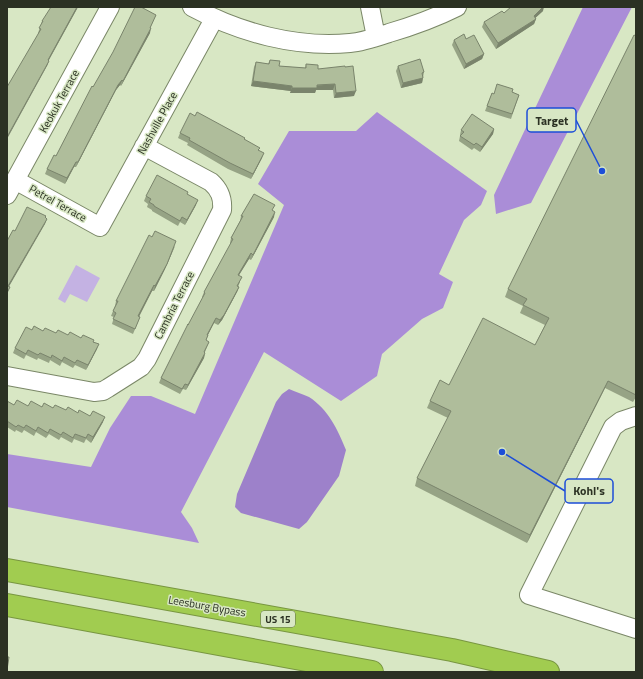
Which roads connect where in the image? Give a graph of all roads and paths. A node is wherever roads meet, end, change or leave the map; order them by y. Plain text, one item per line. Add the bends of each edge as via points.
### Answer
1 (110, 7) edge
2 (192, 7) edge
3 (370, 7) edge
4 (457, 7) edge
5 (214, 19) junction
6 (376, 37) junction
7 (144, 146) junction
8 (11, 188) edge
9 (100, 227) joint
10 (7, 376) edge
11 (636, 416) edge
12 (7, 570) edge
13 (7, 605) edge
14 (636, 628) edge
15 (372, 672) edge
16 (548, 672) edge

1 - 8 street, Keokuk Terrace
2 - 5 street
3 - 6 street
4 - 6 street via 414,26
5 - 6 street via 268,37 297,42 352,43
5 - 7 street, Nashville Place
7 - 9 street, Nashville Place
7 - 10 street, Cambria Terrace via 211,182 221,194 223,202 222,210 147,359 142,367 108,388 94,392
8 - 9 street, Petrel Terrace
11 - 14 street via 613,427 529,595
12 - 16 highway, Leesburg Bypass / US 15 via 452,650
13 - 15 highway

